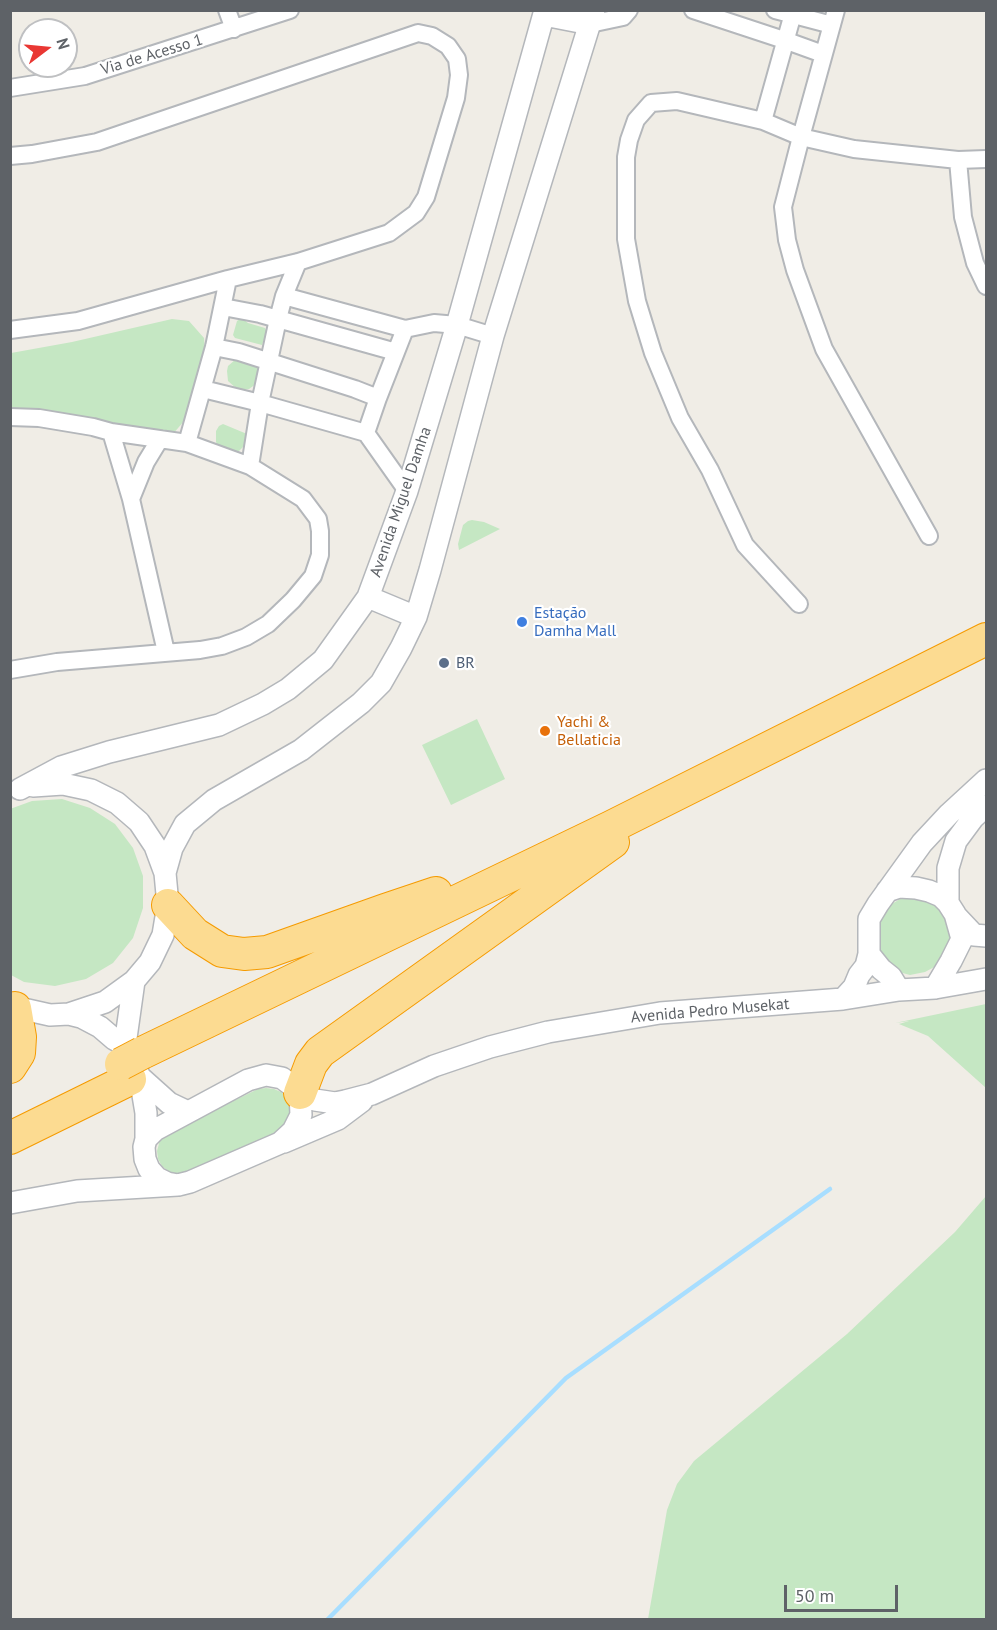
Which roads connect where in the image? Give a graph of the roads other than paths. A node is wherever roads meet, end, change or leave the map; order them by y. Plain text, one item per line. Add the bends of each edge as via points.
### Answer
1 (227, 10) edge
2 (290, 10) edge
3 (630, 10) edge
4 (693, 10) edge
5 (776, 10) edge
6 (544, 13) edge
7 (794, 13) edge
8 (592, 17) edge
9 (834, 18) edge
10 (234, 29) junction
11 (787, 41) junction
12 (823, 54) junction
13 (10, 88) edge
14 (763, 121) junction
15 (801, 137) junction
16 (10, 156) edge
17 (987, 159) edge
18 (958, 160) junction
19 (298, 262) junction
20 (228, 279) junction
21 (987, 286) edge
22 (284, 296) junction
23 (223, 307) junction
24 (278, 319) junction
25 (457, 325) junction
26 (405, 329) junction
27 (10, 330) edge
28 (493, 336) junction
29 (214, 347) junction
30 (396, 352) junction
31 (268, 362) junction
32 (202, 389) junction
33 (378, 398) junction
34 (260, 403) junction
35 (10, 417) edge
36 (111, 432) junction
37 (366, 433) junction
38 (160, 439) junction
39 (188, 443) junction
40 (250, 466) junction
41 (407, 491) junction
42 (131, 499) junction
43 (929, 536) dead end
44 (368, 597) junction
45 (799, 604) dead end
46 (416, 616) junction
47 (987, 639) edge
48 (166, 652) junction
49 (987, 655) edge
50 (10, 670) edge
51 (987, 780) edge
52 (15, 791) edge
53 (987, 806) edge
54 (614, 833) junction
55 (165, 873) junction
56 (887, 891) junction
57 (168, 905) junction
58 (952, 908) junction
59 (987, 936) edge
60 (869, 954) junction
61 (987, 979) edge
62 (134, 981) junction
63 (935, 988) junction
64 (899, 990) junction
65 (843, 999) junction
66 (13, 1007) edge
67 (69, 1014) junction
68 (134, 1065) junction
69 (10, 1066) edge
70 (300, 1093) junction
71 (372, 1094) junction
72 (188, 1112) junction
73 (10, 1119) edge
74 (10, 1138) edge
75 (146, 1139) junction
76 (280, 1143) junction
77 (178, 1185) junction
78 (10, 1203) edge

1 - 10 street
2 - 10 street, Via de Acesso 1
3 - 8 street via 623,16
4 - 11 street
5 - 7 street
6 - 8 street
6 - 25 street, Avenida Miguel Damha
7 - 9 street
7 - 11 street
8 - 28 street
9 - 12 street
10 - 13 street, Via de Acesso 1 via 85,76
11 - 12 street
11 - 14 street
12 - 15 street
14 - 15 street
14 - 45 street via 677,101 651,103 636,120 629,140 626,238 637,301 680,418 710,470 745,545
15 - 18 street via 854,149
15 - 43 street via 783,207 795,270 824,349
16 - 19 street via 97,142 418,33 448,46 457,59 456,98 426,198 416,213 389,233
17 - 18 street
18 - 21 street via 963,217 975,263
19 - 20 street
19 - 22 street
20 - 23 street
20 - 27 street via 78,321
22 - 24 street
22 - 26 street
23 - 24 street
23 - 29 street
24 - 30 street
24 - 31 street
25 - 26 street via 434,323
25 - 28 street
25 - 41 street, Avenida Miguel Damha
26 - 30 street
28 - 46 street
29 - 31 street
29 - 32 street
30 - 33 street
31 - 33 street
31 - 34 street
32 - 34 street
32 - 39 street
33 - 37 street
34 - 37 street
34 - 40 street
35 - 36 street via 39,418
36 - 38 street
36 - 42 street
37 - 41 street
38 - 39 street
38 - 42 street
39 - 40 street
40 - 48 street via 303,499 318,519 320,555 313,576 268,624 246,637 222,646
41 - 44 street, Avenida Miguel Damha
42 - 48 street
44 - 46 street
44 - 52 street, Avenida Miguel Damha via 323,660 264,704 219,726 62,767
46 - 55 street via 381,682 362,704 302,750 214,800 185,824
47 - 54 highway
48 - 50 street
49 - 54 highway
51 - 56 street via 922,843
52 - 55 street via 41,784 63,784 91,790 117,803 139,822 155,846
53 - 58 street via 956,841 948,868
54 - 57 highway via 267,952 222,951 195,934
54 - 68 highway
54 - 70 highway via 320,1052
55 - 57 street
56 - 58 street via 916,888 941,896
56 - 60 street via 869,920
57 - 62 street via 163,935 150,962
58 - 59 street via 974,935
58 - 63 street via 962,939
60 - 64 street
60 - 65 street via 854,987
61 - 63 street, Avenida Pedro Musekat
62 - 67 street via 105,1002
62 - 68 street
63 - 64 street, Avenida Pedro Musekat
64 - 65 street, Avenida Pedro Musekat
65 - 71 street, Avenida Pedro Musekat via 660,1012 548,1032 434,1066
66 - 67 street
66 - 69 highway via 20,1037 19,1053
67 - 68 street via 100,1027
68 - 72 street via 169,1103
68 - 73 highway
68 - 74 highway
68 - 75 street via 146,1113
70 - 71 street, Avenida Pedro Musekat via 335,1103
70 - 72 street, Avenida Pedro Musekat via 282,1078 266,1076 248,1080
70 - 76 street via 301,1115
71 - 76 street, Avenida Pedro Musekat via 338,1119
72 - 75 street, Avenida Pedro Musekat
75 - 77 street via 149,1169 157,1178
76 - 77 street, Avenida Pedro Musekat
77 - 78 street, Avenida Pedro Musekat via 77,1191

